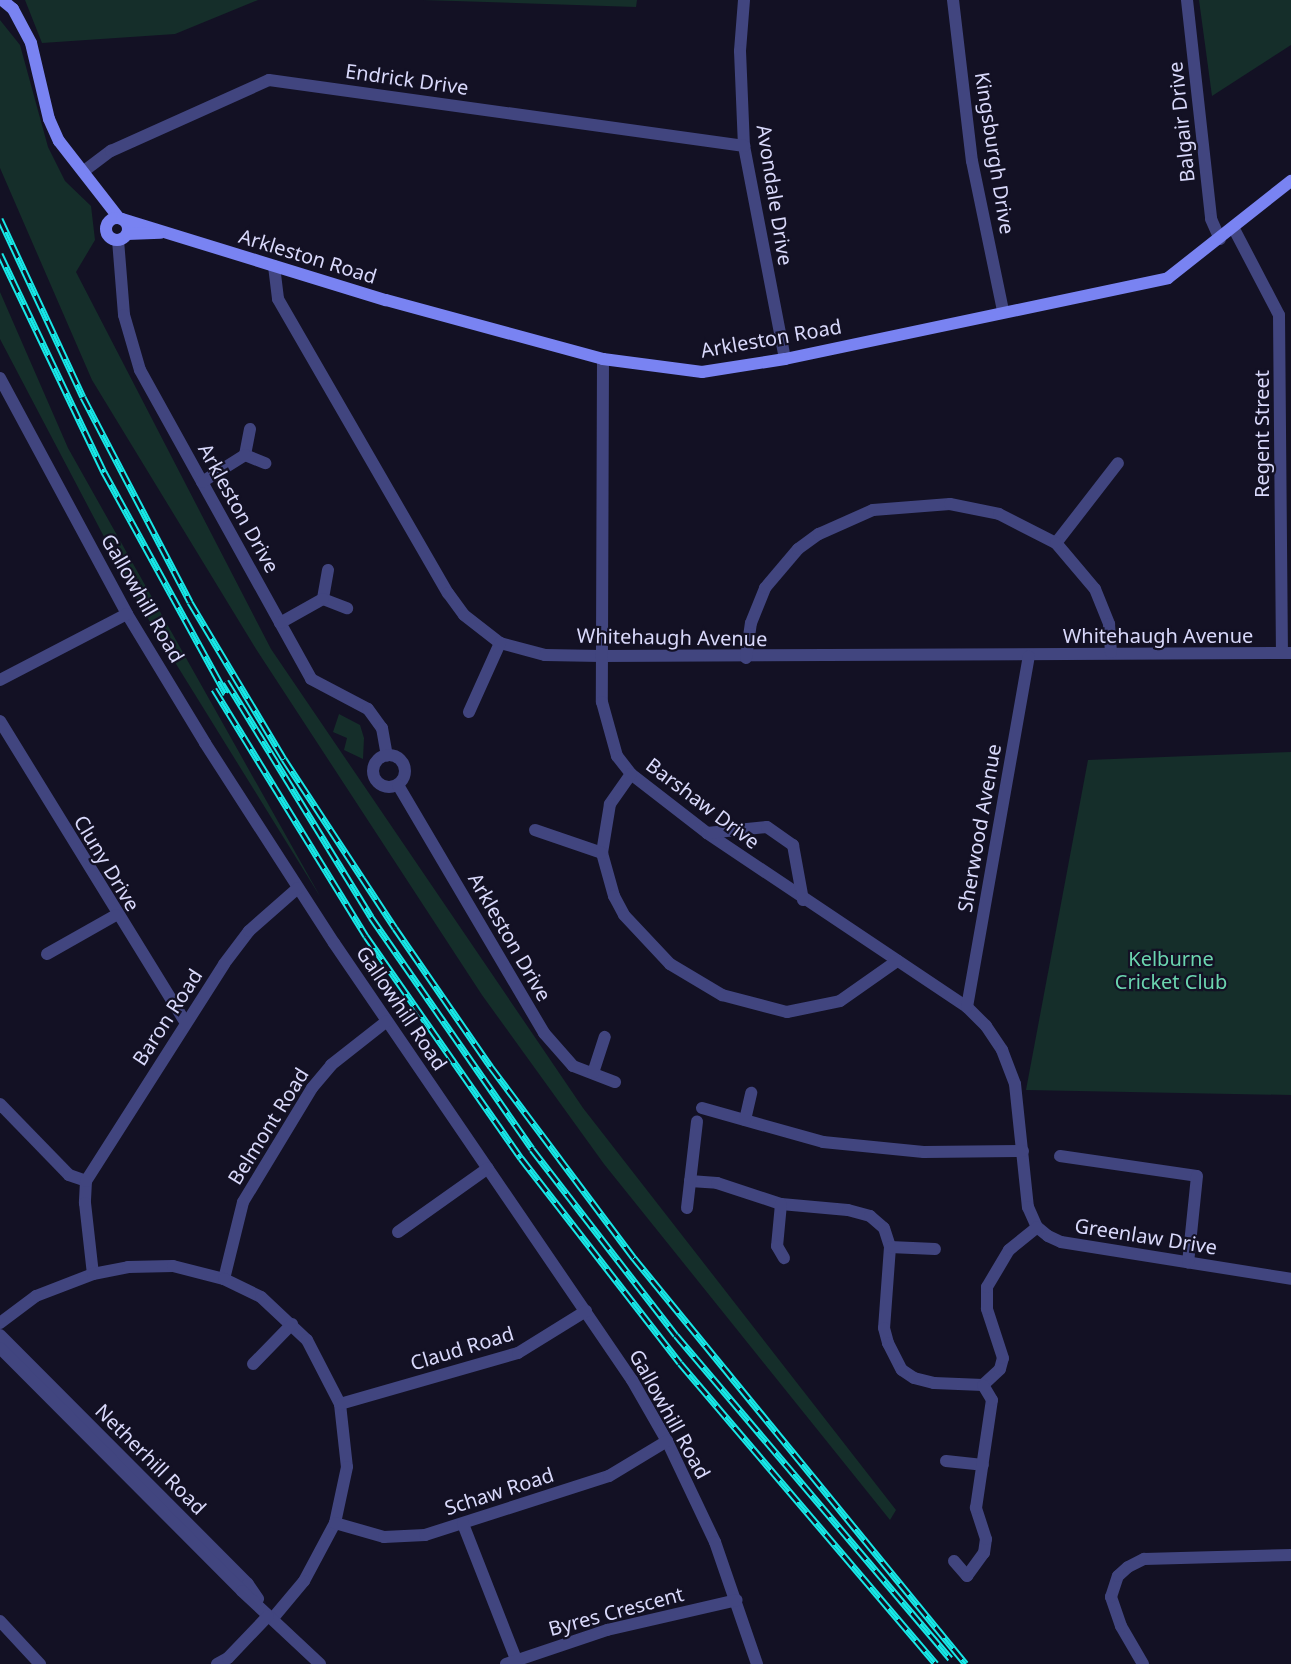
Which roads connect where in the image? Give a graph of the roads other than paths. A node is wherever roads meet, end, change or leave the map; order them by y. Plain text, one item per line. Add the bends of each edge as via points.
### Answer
1 (2, 0) edge
2 (744, 0) edge
3 (954, 0) edge
4 (1187, 0) edge
5 (744, 146) junction
6 (84, 171) junction
7 (1291, 181) edge
8 (101, 199) junction
9 (121, 218) junction
10 (107, 225) junction
11 (1233, 227) junction
12 (164, 233) junction
13 (122, 237) junction
14 (1220, 239) junction
15 (274, 266) junction
16 (1003, 311) junction
17 (603, 358) junction
18 (785, 359) junction
19 (0, 378) edge
20 (1285, 385) edge
21 (250, 429) dead end
22 (245, 455) junction
23 (265, 463) dead end
24 (1118, 463) dead end
25 (201, 482) junction
26 (1056, 543) junction
27 (328, 570) dead end
28 (323, 599) junction
29 (347, 608) dead end
30 (127, 614) junction
31 (280, 623) junction
32 (500, 643) junction
33 (1111, 652) junction
34 (1286, 653) edge
35 (601, 656) junction
36 (1029, 656) junction
37 (746, 658) junction
38 (0, 680) edge
39 (469, 712) dead end
40 (0, 721) edge
41 (387, 756) junction
42 (631, 774) junction
43 (398, 785) junction
44 (535, 830) dead end
45 (707, 833) junction
46 (602, 853) junction
47 (298, 888) junction
48 (803, 900) junction
49 (116, 915) junction
50 (47, 954) dead end
51 (897, 961) junction
52 (967, 1007) junction
53 (387, 1021) junction
54 (185, 1022) junction
55 (605, 1037) dead end
56 (592, 1073) junction
57 (615, 1082) dead end
58 (751, 1093) dead end
59 (0, 1104) edge
60 (702, 1108) dead end
61 (745, 1120) junction
62 (697, 1122) dead end
63 (1023, 1151) junction
64 (1060, 1156) dead end
65 (488, 1168) junction
66 (86, 1181) junction
67 (690, 1181) junction
68 (781, 1204) junction
69 (687, 1208) dead end
70 (1037, 1227) junction
71 (398, 1232) dead end
72 (890, 1247) junction
73 (935, 1249) dead end
74 (784, 1258) dead end
75 (1188, 1263) junction
76 (93, 1274) junction
77 (224, 1279) junction
78 (1291, 1279) edge
79 (586, 1311) junction
80 (0, 1323) edge
81 (292, 1324) junction
82 (0, 1335) edge
83 (0, 1348) edge
84 (254, 1364) dead end
85 (982, 1385) junction
86 (340, 1404) junction
87 (667, 1441) junction
88 (946, 1461) dead end
89 (983, 1465) junction
90 (335, 1523) junction
91 (464, 1524) junction
92 (1291, 1555) edge
93 (954, 1561) dead end
94 (737, 1600) junction
95 (270, 1617) junction
96 (0, 1621) edge
97 (511, 1662) edge
98 (40, 1664) edge
99 (217, 1664) edge
100 (320, 1664) edge
101 (758, 1664) edge
102 (1143, 1664) edge

1 - 6 street, Arkleston Road via 13,9 31,43 49,119 59,141
2 - 5 street, Avondale Drive via 740,51
3 - 16 street, Kingsburgh Drive via 972,161
4 - 14 street, Balgair Drive via 1211,219
5 - 6 street, Endrick Drive via 269,80 111,151
5 - 18 street, Avondale Drive
6 - 8 street, Arkleston Road
7 - 11 street, Arkleston Road
8 - 9 street, Arkleston Road
8 - 10 street, Arkleston Road
9 - 10 street
9 - 12 street, Arkleston Road
9 - 13 street via 128,228
10 - 13 street via 109,235
11 - 14 street, Arkleston Road
11 - 20 street, Regent Street via 1279,315
12 - 13 street, Arkleston Road
12 - 15 street, Arkleston Road
13 - 25 street, Arkleston Drive via 124,315 140,370
14 - 16 street, Arkleston Road via 1167,278
15 - 17 street, Arkleston Road
15 - 32 street, Whitehaugh Avenue via 278,299 448,593 464,615
16 - 18 street, Arkleston Road
17 - 18 street, Arkleston Road via 681,372 722,370
17 - 35 street, Barshaw Drive
19 - 30 street, Gallowhill Road
20 - 34 street, Regent Street
21 - 22 street
22 - 23 street
22 - 25 street
24 - 26 street
25 - 31 street, Arkleston Drive
26 - 33 street via 1095,590 1109,624
26 - 37 street via 999,514 950,504 873,510 819,534 798,549 779,571 765,588 751,623
27 - 28 street
28 - 29 street
28 - 31 street
30 - 38 street
30 - 47 street, Gallowhill Road
31 - 41 street, Arkleston Drive via 311,679 368,708 382,728
32 - 35 street, Whitehaugh Avenue via 545,655
32 - 39 street
33 - 34 street, Whitehaugh Avenue
33 - 36 street, Whitehaugh Avenue
35 - 37 street, Whitehaugh Avenue
35 - 42 street, Barshaw Drive via 607,731 617,756
36 - 37 street, Whitehaugh Avenue
36 - 52 street, Sherwood Avenue
40 - 49 street, Cluny Drive
41 - 43 street via 397,758 404,766 404,777
41 - 43 street via 378,760 374,775 383,786
42 - 45 street, Barshaw Drive
42 - 46 street via 610,804
43 - 56 street, Arkleston Drive via 544,1033 573,1066
44 - 46 street
45 - 48 street, Barshaw Drive
45 - 48 street via 767,827 793,846
46 - 51 street via 614,896 637,931 670,964 722,995 765,1009 811,1010 840,1001
47 - 53 street, Gallowhill Road
47 - 54 street, Baron Road via 249,931
48 - 51 street, Barshaw Drive
49 - 50 street
49 - 54 street, Cluny Drive
51 - 52 street, Barshaw Drive
52 - 63 street, Barshaw Drive via 1002,1050 1016,1084
53 - 65 street, Gallowhill Road
53 - 77 street, Belmont Road via 331,1065 312,1088 243,1202
54 - 66 street, Baron Road
55 - 56 street
56 - 57 street, Arkleston Drive
58 - 61 street
59 - 66 street via 69,1175
60 - 61 street
61 - 63 street via 823,1142 924,1152
62 - 67 street
63 - 70 street via 1028,1207
64 - 75 street via 1197,1176
65 - 71 street
65 - 79 street, Gallowhill Road
66 - 76 street
67 - 68 street via 717,1183
67 - 69 street
68 - 72 street via 848,1210 870,1216 884,1228
68 - 74 street via 777,1246
70 - 75 street, Greenlaw Drive via 1061,1242
70 - 85 street via 1009,1250 990,1279 987,1309 1003,1358 1000,1369
72 - 73 street
72 - 85 street via 885,1328 902,1370 934,1383
75 - 78 street, Greenlaw Drive
76 - 77 street via 128,1267 173,1266
76 - 80 street via 36,1296
77 - 81 street via 261,1297
79 - 86 street, Claud Road via 518,1353
79 - 87 street, Gallowhill Road
81 - 84 street
81 - 86 street via 307,1340
82 - 95 street, Netherhill Road via 248,1584
83 - 95 street, Netherhill Road
85 - 89 street via 992,1400
86 - 90 street via 347,1438 346,1467
87 - 91 street, Schaw Road via 609,1476
87 - 94 street, Gallowhill Road via 715,1542
88 - 89 street
89 - 93 street via 976,1508 986,1539 984,1553 967,1576
90 - 91 street, Schaw Road via 384,1537 425,1535
90 - 95 street via 304,1581
91 - 97 street
92 - 102 street via 1144,1559 1128,1567 1119,1576 1111,1597 1120,1626
94 - 97 street, Byres Crescent via 607,1630
94 - 101 street, Gallowhill Road
95 - 99 street
95 - 100 street, Netherhill Road
96 - 98 street

